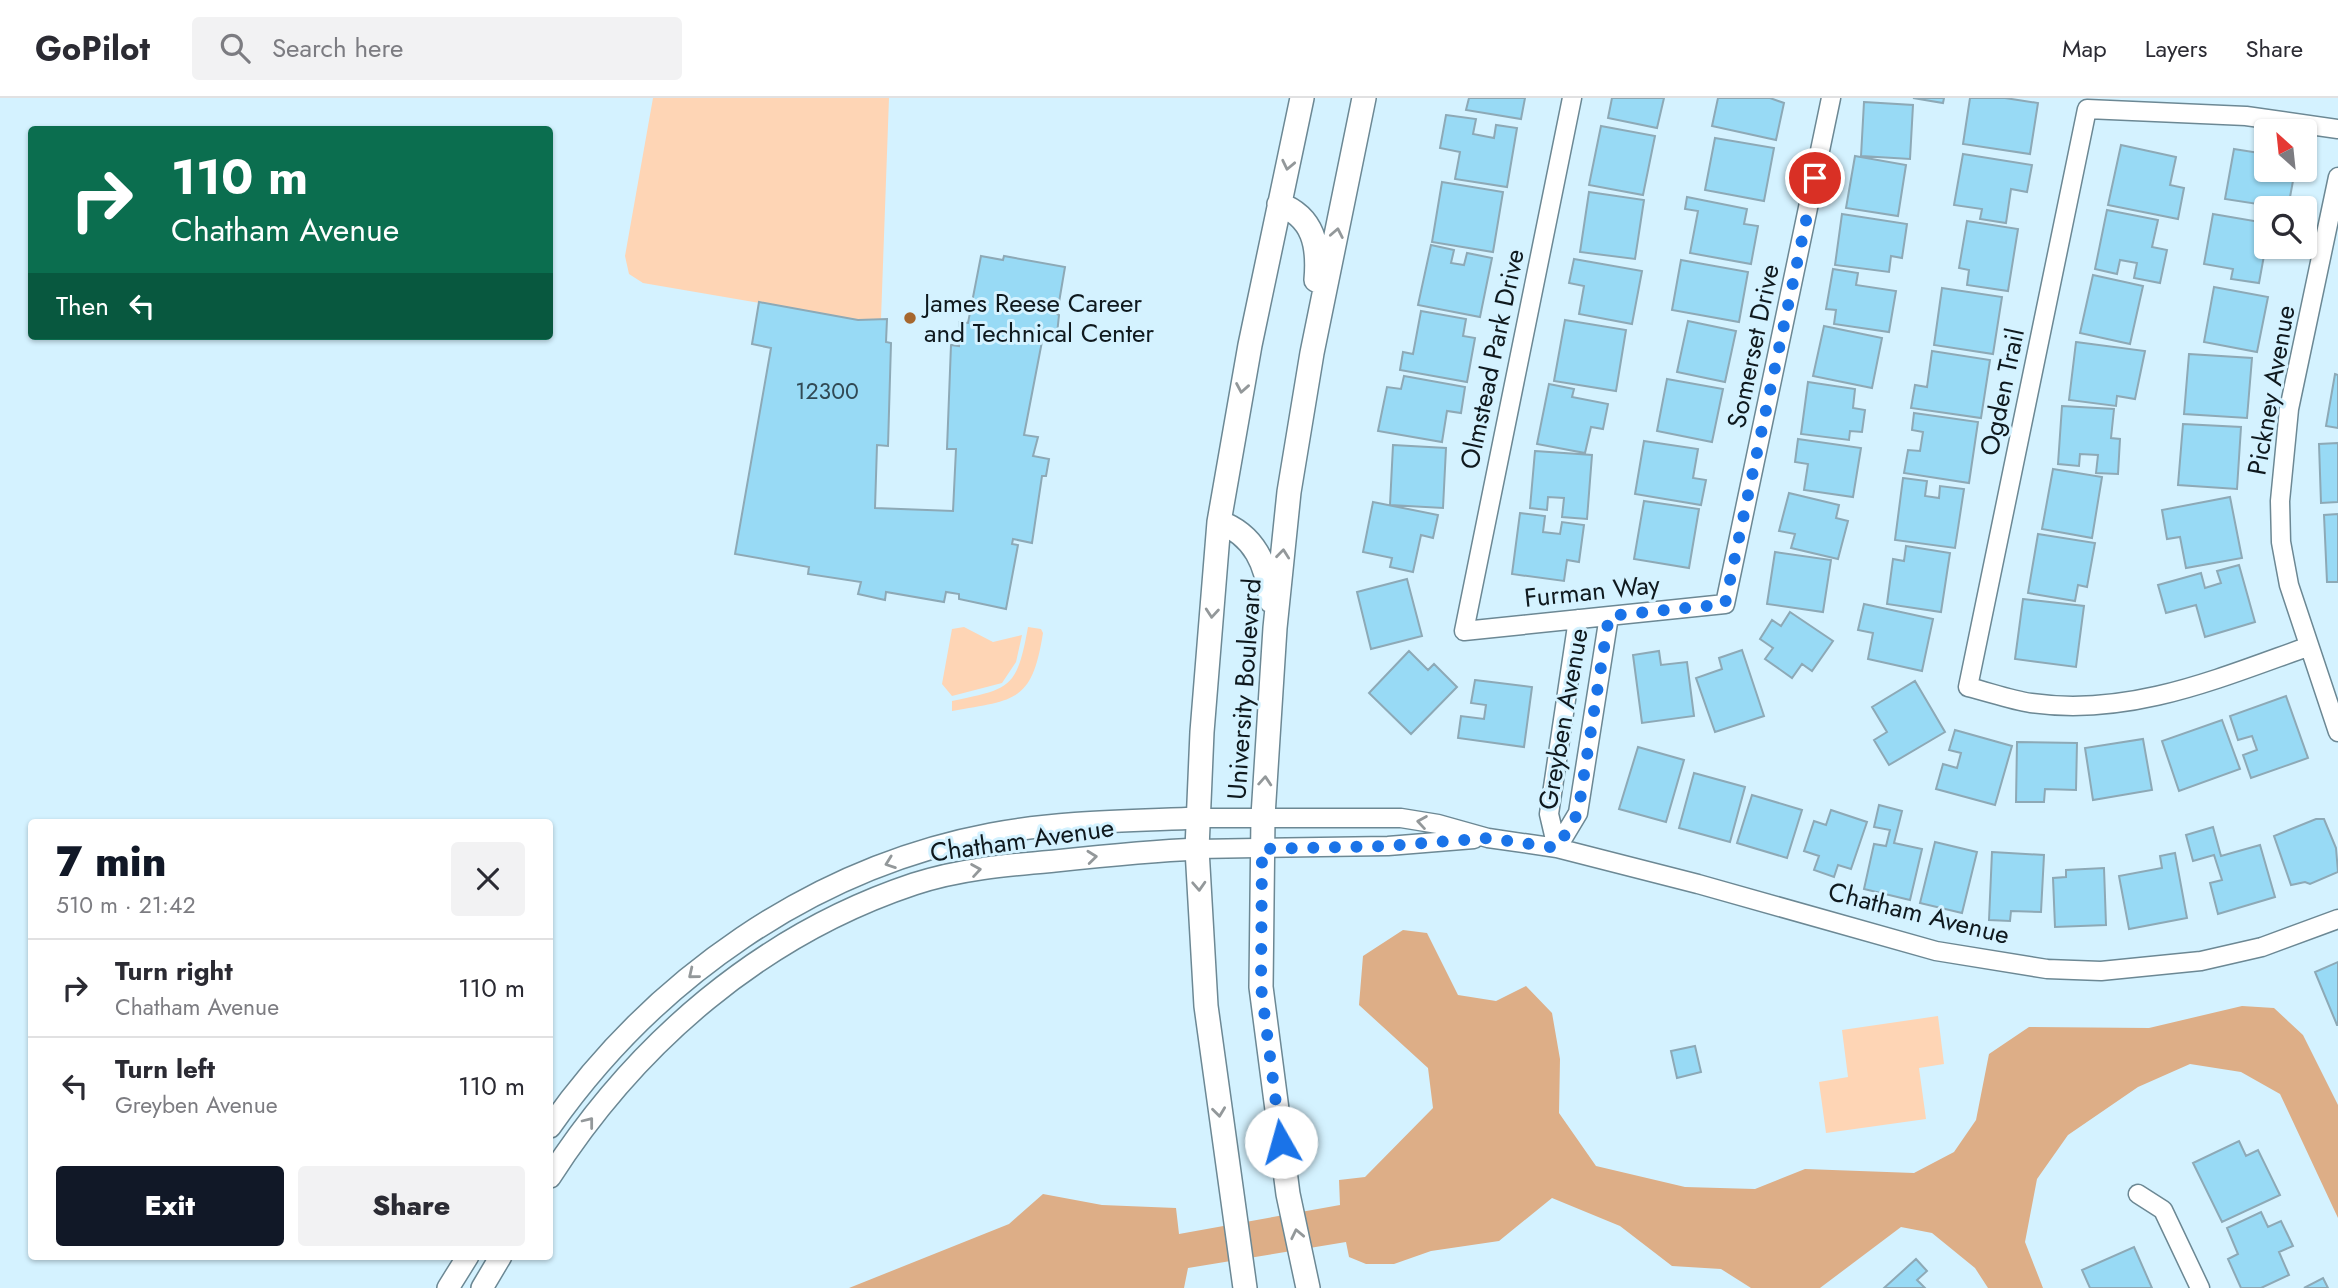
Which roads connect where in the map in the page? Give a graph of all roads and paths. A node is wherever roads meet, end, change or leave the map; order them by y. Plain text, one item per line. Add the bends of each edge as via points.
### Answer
1 (1301, 98) edge
2 (1364, 98) edge
3 (1572, 98) edge
4 (1831, 98) edge
5 (2338, 129) edge
6 (2338, 177) edge
7 (1279, 204) junction
8 (1312, 353) junction
9 (1219, 522) junction
10 (1725, 604) joint
11 (1609, 616) junction
12 (1578, 619) junction
13 (1275, 628) junction
14 (1464, 631) joint
15 (2307, 647) junction
16 (2338, 732) edge
17 (1263, 816) junction
18 (1198, 818) junction
19 (1488, 838) junction
20 (1557, 848) junction
21 (1198, 849) junction
22 (1262, 849) junction
23 (780, 913) junction
24 (2338, 919) edge
25 (795, 937) junction
26 (553, 1123) edge
27 (553, 1173) edge
28 (2138, 1194) dead end
29 (466, 1260) edge
30 (499, 1260) edge
31 (1307, 1281) edge
32 (1244, 1286) edge
33 (449, 1288) edge
34 (482, 1288) edge
35 (2200, 1288) edge

1 -> 7 main road, University Boulevard
8 -> 2 main road, University Boulevard
3 - 14 street, Olmstead Park Drive
4 - 10 street, Somerset Drive
5 - 15 street, Ogden Trail via 2246,116 2087,109 1968,687 2030,703 2122,704 2170,695
6 - 15 street, Pickney Avenue via 2282,458 2281,542
7 - 8 main road via 1302,217 1317,249
7 -> 9 main road, University Boulevard
13 -> 8 main road, University Boulevard via 1289,492
9 - 13 main road via 1244,534 1258,552 1267,576
9 -> 18 main road, University Boulevard
10 - 11 street, Furman Way
11 - 12 street, Furman Way
11 - 20 street, Greyben Avenue via 1578,813
12 - 14 street, Furman Way
12 - 20 street, Greyben Avenue via 1549,814
17 -> 13 main road, University Boulevard
15 - 16 street, Pickney Avenue
17 - 18 street, Chatham Avenue
19 -> 17 street, Chatham Avenue via 1401,818
17 - 22 main road, University Boulevard
18 - 21 main road, University Boulevard
18 -> 23 street, Chatham Avenue via 1078,822 990,834 888,863
19 - 20 street, Chatham Avenue
19 - 22 street, Chatham Avenue
20 - 24 street, Chatham Avenue via 1936,951 2047,968 2101,971 2201,961 2262,947
21 - 22 street, Chatham Avenue
25 -> 21 street, Chatham Avenue via 873,900 961,872
21 -> 32 main road, University Boulevard via 1206,1006
31 -> 22 main road, University Boulevard via 1288,1194 1261,987
23 - 25 street
23 -> 26 street, Chatham Avenue via 666,996 597,1065
27 -> 25 street, Chatham Avenue via 653,1047 731,979
28 - 35 street via 2163,1210
29 - 33 street
30 - 34 street

